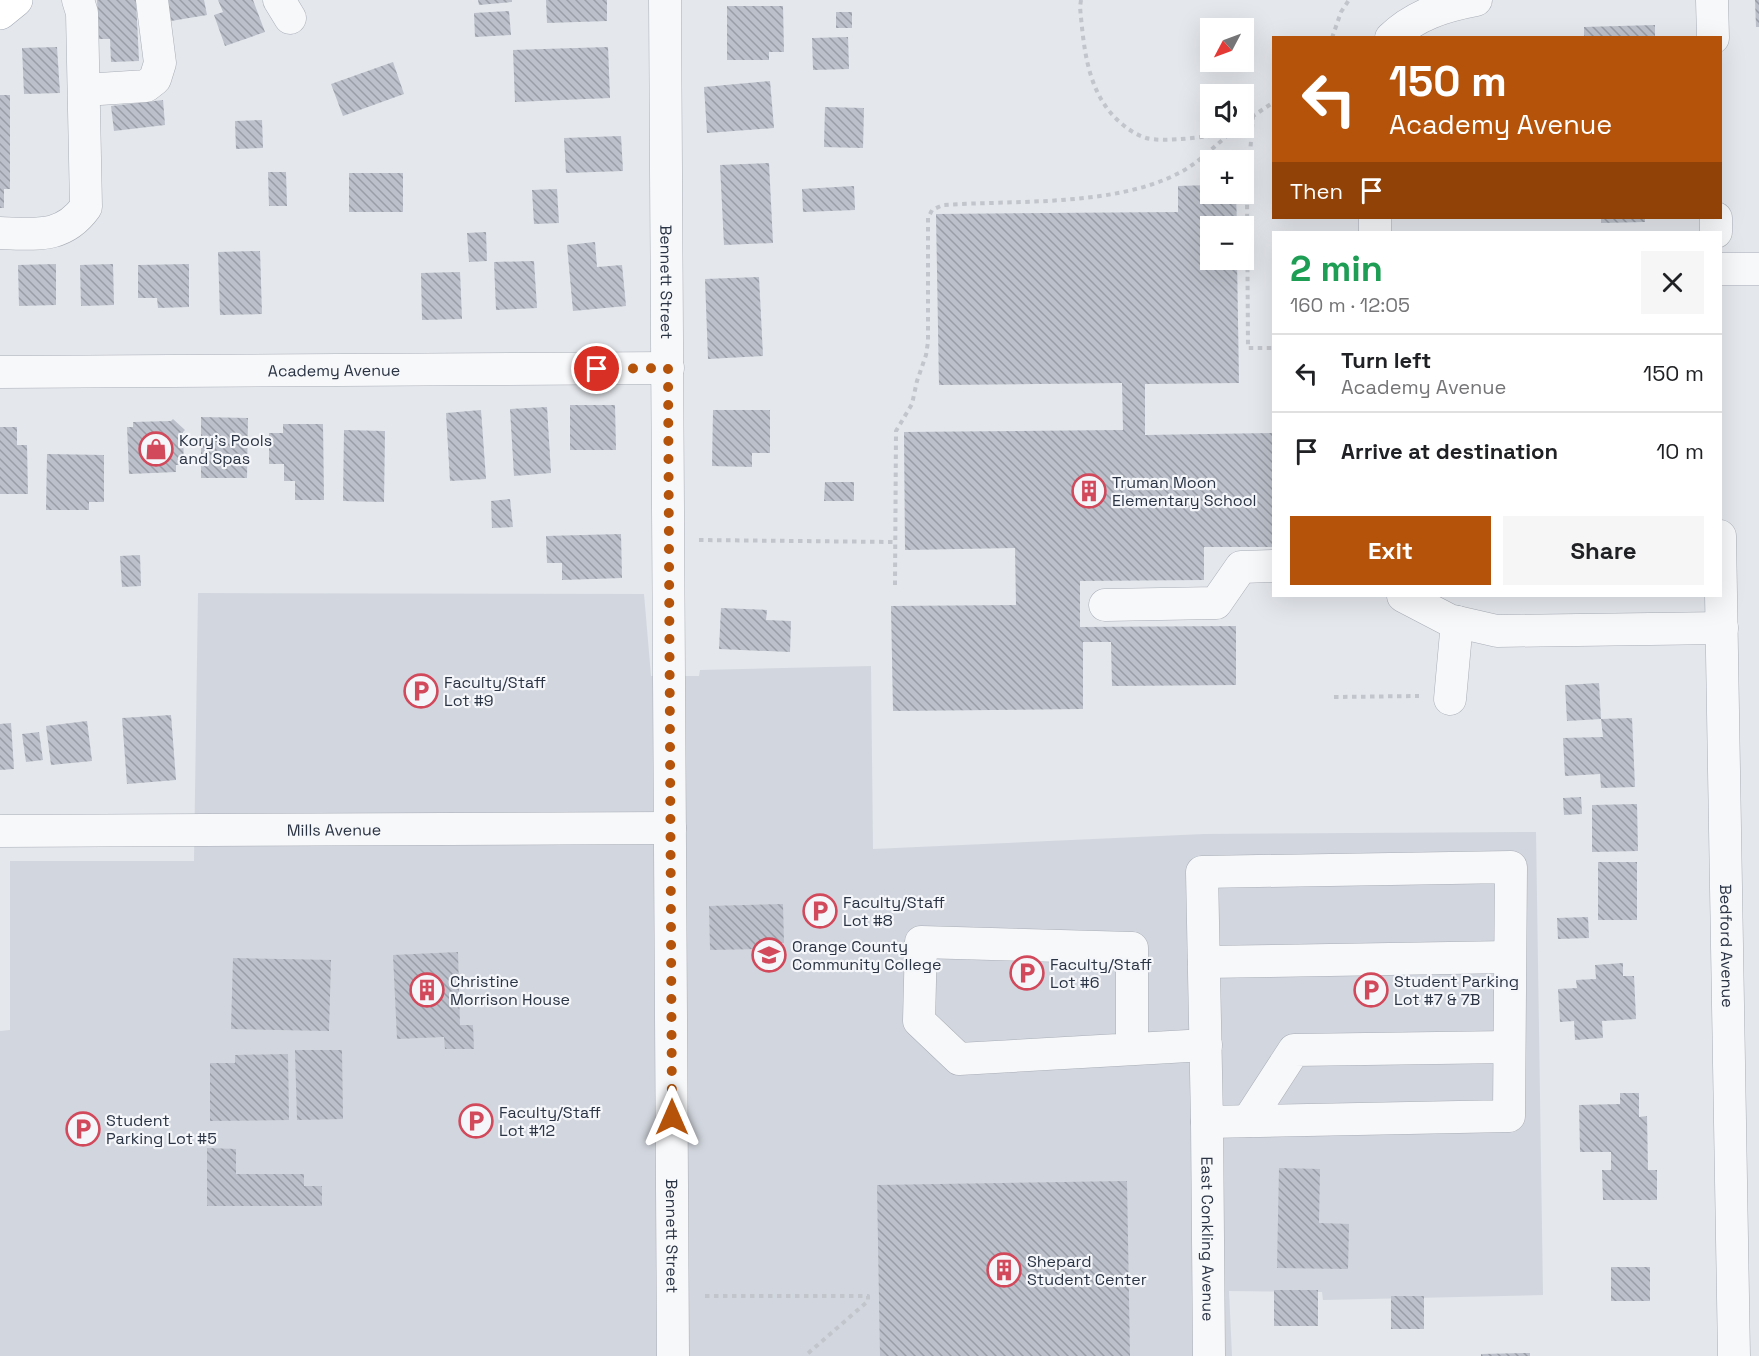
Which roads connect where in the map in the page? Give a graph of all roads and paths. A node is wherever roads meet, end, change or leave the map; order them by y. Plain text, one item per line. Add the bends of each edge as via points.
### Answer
1 (16, 0) edge
2 (78, 0) edge
3 (152, 0) edge
4 (665, 0) edge
5 (1081, 0) edge
6 (1349, 0) edge
7 (1476, 0) edge
8 (1712, 0) edge
9 (0, 13) edge
10 (1333, 36) edge
11 (1393, 36) edge
12 (1713, 36) edge
13 (84, 90) junction
14 (1272, 103) edge
15 (1254, 114) edge
16 (1200, 136) edge
17 (1224, 138) edge
18 (1251, 138) edge
19 (0, 233) edge
20 (1722, 269) edge
21 (1759, 269) edge
22 (1272, 348) edge
23 (668, 368) junction
24 (0, 372) edge
25 (692, 539) dead end
26 (896, 542) junction
27 (1272, 566) edge
28 (896, 585) dead end
29 (1405, 597) edge
30 (1721, 597) edge
31 (1105, 605) dead end
32 (1457, 622) junction
33 (1722, 628) junction
34 (1334, 697) dead end
35 (1439, 697) joint
36 (670, 828) junction
37 (0, 831) edge
38 (1509, 957) junction
39 (1204, 962) junction
40 (1206, 1045) junction
41 (1509, 1047) junction
42 (1132, 1049) junction
43 (1248, 1121) junction
44 (1207, 1122) junction
45 (673, 1286) junction
46 (673, 1356) edge
47 (805, 1356) edge
48 (1209, 1356) edge
49 (1734, 1356) edge

1 - 9 main road
2 - 13 street via 82,13
3 - 13 street via 160,63 155,79 146,86
4 - 23 street, Bennett Street
5 - 16 path via 1084,53 1091,78 1100,100 1114,117 1146,138
6 - 10 path
7 - 11 street via 1426,13
8 - 12 street
13 - 19 street via 86,207 78,219 64,228 41,234
14 - 15 path
17 - 26 path via 1180,172 1117,193 1070,200 943,205 932,210 928,218 926,355 912,404 896,431
18 - 22 path via 1247,193 1248,348
20 - 21 street
23 - 24 street, Academy Avenue
23 - 36 street, Bennett Street
25 - 26 path
26 - 28 path
27 - 31 street via 1241,567 1216,603
29 - 32 street
30 - 33 street, Bedford Avenue
32 - 33 street via 1497,631
32 - 35 street
33 - 49 street, Bedford Avenue
34 - 35 path
36 - 37 street, Mills Avenue
36 - 45 street, Bennett Street
38 - 39 street
38 - 39 street, East Conkling Avenue via 1511,867 1202,872
38 - 41 street
39 - 40 street, East Conkling Avenue
40 - 42 street
40 - 44 street, East Conkling Avenue
41 - 43 street via 1294,1050
41 - 43 street via 1509,1116
42 - 42 street via 959,1059 919,1021 921,942 1132,948
43 - 44 street
44 - 48 street, East Conkling Avenue
45 - 46 street, Bennett Street
45 - 47 path via 701,1296 868,1296 868,1301

